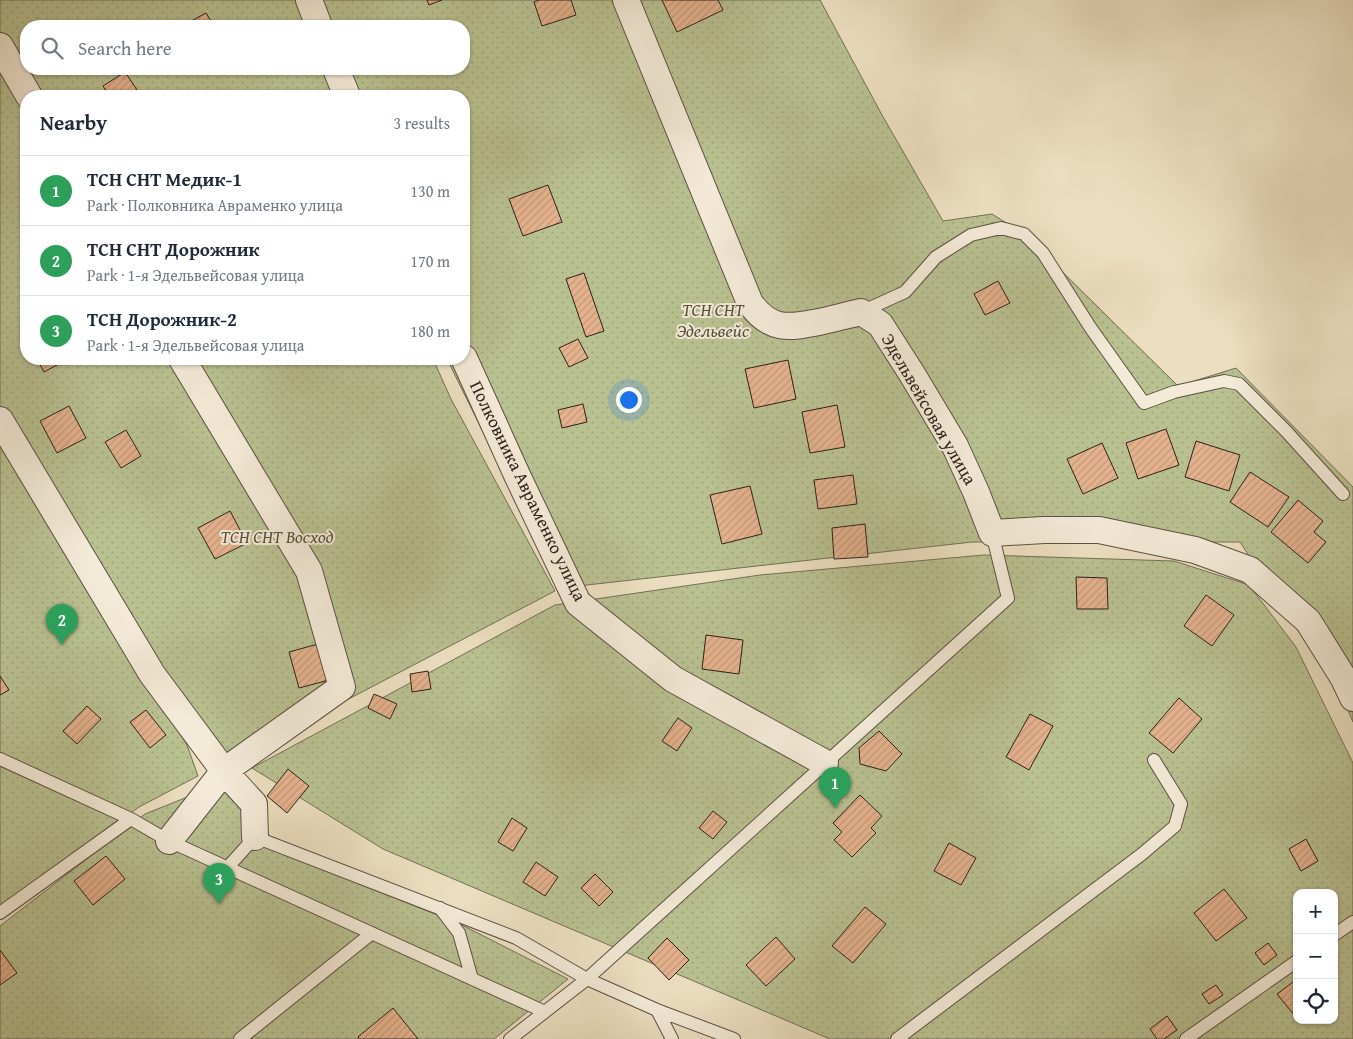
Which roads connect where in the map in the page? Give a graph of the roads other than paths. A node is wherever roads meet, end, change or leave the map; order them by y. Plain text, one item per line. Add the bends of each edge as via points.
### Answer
1 (309, 0) edge
2 (626, 0) edge
3 (317, 20) edge
4 (0, 46) edge
5 (338, 75) edge
6 (26, 90) edge
7 (345, 90) edge
8 (861, 312) junction
9 (186, 365) edge
10 (467, 365) edge
11 (0, 420) edge
12 (1342, 494) dead end
13 (992, 533) junction
14 (1353, 698) edge
15 (0, 759) edge
16 (1154, 760) dead end
17 (825, 763) junction
18 (224, 771) junction
19 (131, 819) junction
20 (255, 837) junction
21 (169, 841) junction
22 (228, 867) junction
23 (440, 908) junction
24 (0, 913) edge
25 (1353, 922) edge
26 (372, 933) junction
27 (1335, 934) edge
28 (1293, 964) edge
29 (587, 978) junction
30 (472, 979) junction
31 (657, 1010) junction
32 (544, 1012) junction
33 (240, 1039) edge
34 (510, 1039) edge
35 (672, 1039) edge
36 (734, 1039) edge
37 (897, 1039) edge
38 (1186, 1039) edge

1 - 3 street
2 - 8 street via 757,314 768,322 794,327
4 - 6 street
5 - 7 street
8 - 12 lane via 905,292 936,257 971,235 1001,228 1024,234 1043,253 1144,403 1174,392 1224,381 1239,384
8 - 13 street, Эдельвейсовая улица via 880,324 917,382 954,446
9 - 18 street via 309,571 342,687
10 - 17 street, Полковника Авраменко улица via 578,603 673,679
11 - 18 street via 152,674
13 - 14 street via 1099,530 1195,550 1250,570 1308,621
13 - 17 lane via 1008,598
15 - 19 lane
16 - 37 lane via 1181,804 1175,826
17 - 29 lane
18 - 20 street via 254,804
18 - 21 street
19 - 21 lane
19 - 24 lane
20 - 22 lane
20 - 23 lane
21 - 22 lane
22 - 26 lane
23 - 29 lane via 516,938
23 - 30 lane via 459,933
25 - 27 lane
26 - 30 lane
26 - 33 lane
28 - 38 lane
29 - 31 lane
29 - 32 lane
30 - 32 lane
31 - 35 lane
31 - 36 lane
32 - 34 lane

